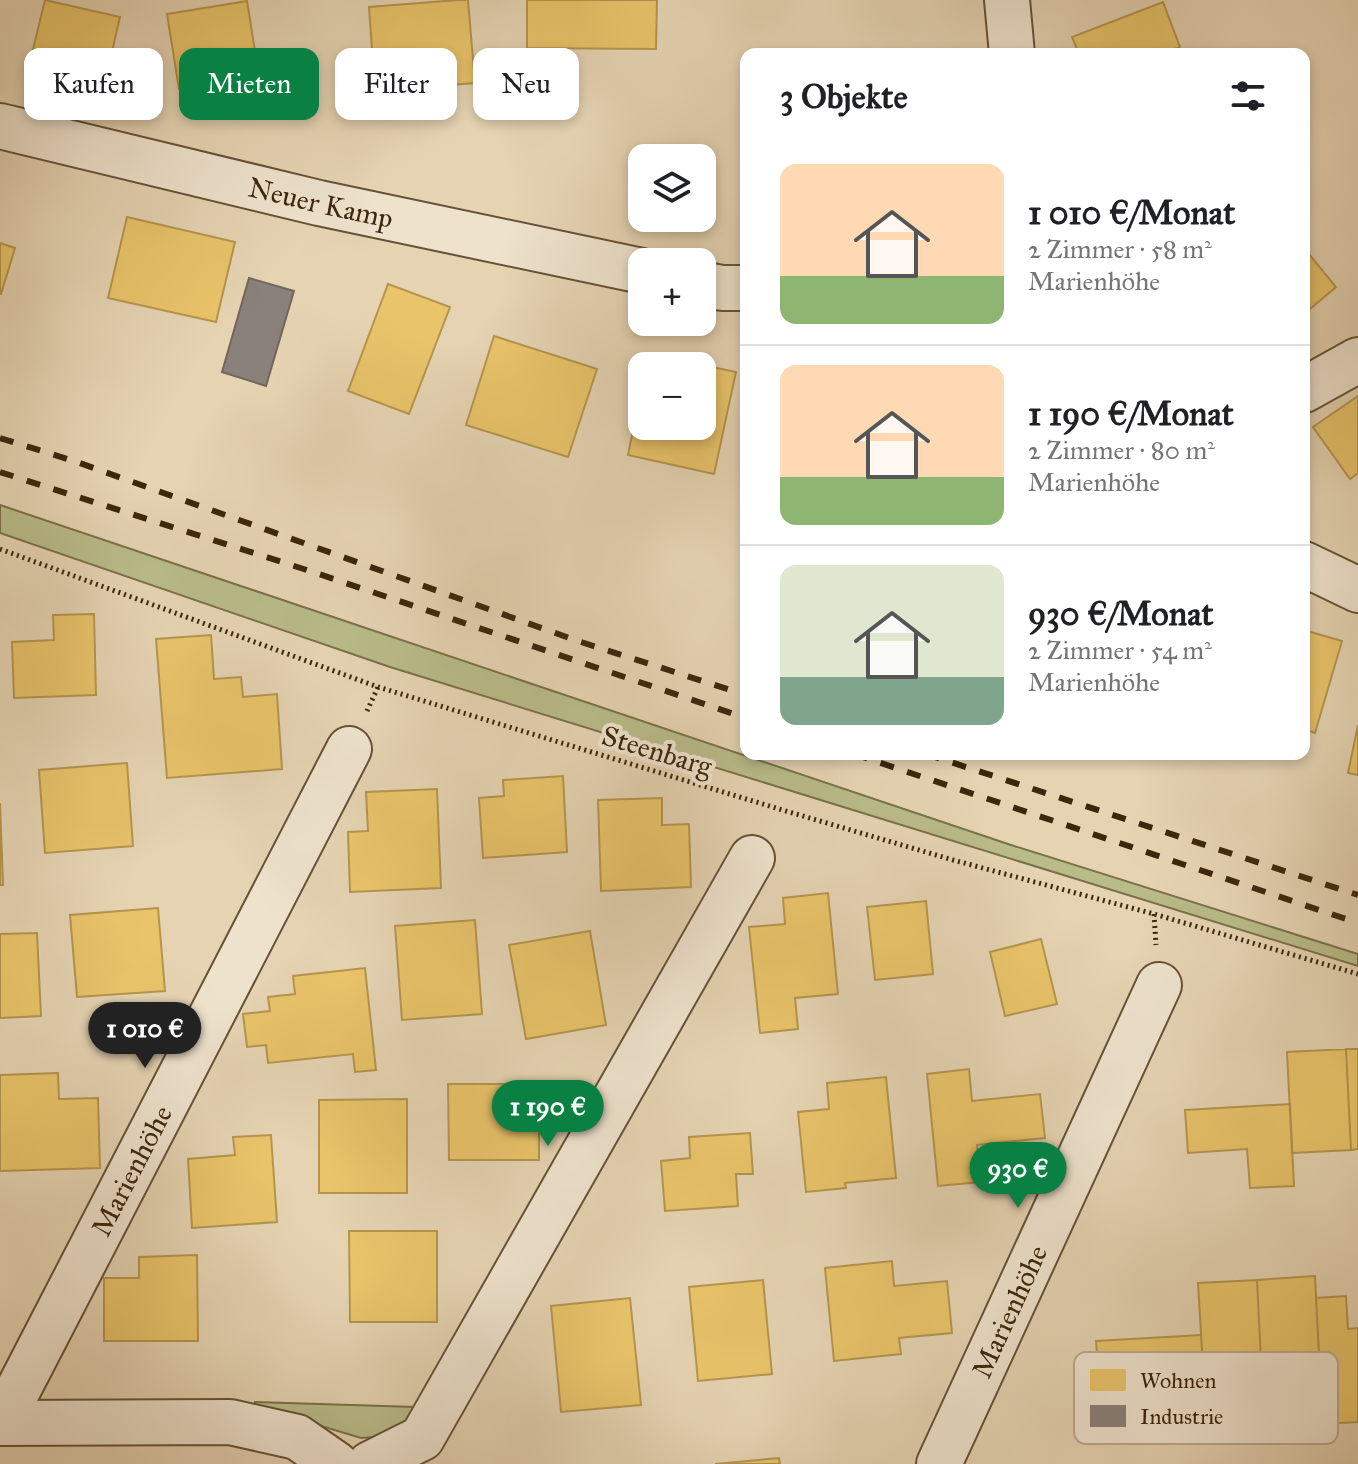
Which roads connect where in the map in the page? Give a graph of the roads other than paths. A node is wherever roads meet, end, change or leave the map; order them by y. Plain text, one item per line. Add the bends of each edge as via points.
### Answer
1 (1007, 0) edge
2 (1011, 48) edge
3 (0, 126) edge
4 (628, 268) edge
5 (716, 287) edge
6 (740, 288) edge
7 (1358, 360) edge
8 (1310, 387) edge
9 (1310, 567) edge
10 (1358, 590) edge
11 (349, 749) dead end
12 (752, 858) dead end
13 (1159, 985) dead end
14 (0, 1423) edge
15 (434, 1451) edge
16 (336, 1464) edge
17 (370, 1464) edge
18 (939, 1464) edge

1 - 2 street
3 - 4 street, Neuer Kamp via 319,203
5 - 6 street
7 - 8 street
9 - 10 street
11 - 14 street, Marienhöhe
12 - 15 street
13 - 18 street, Marienhöhe
14 - 16 street, Marienhöhe via 230,1422 297,1437
15 - 17 street

